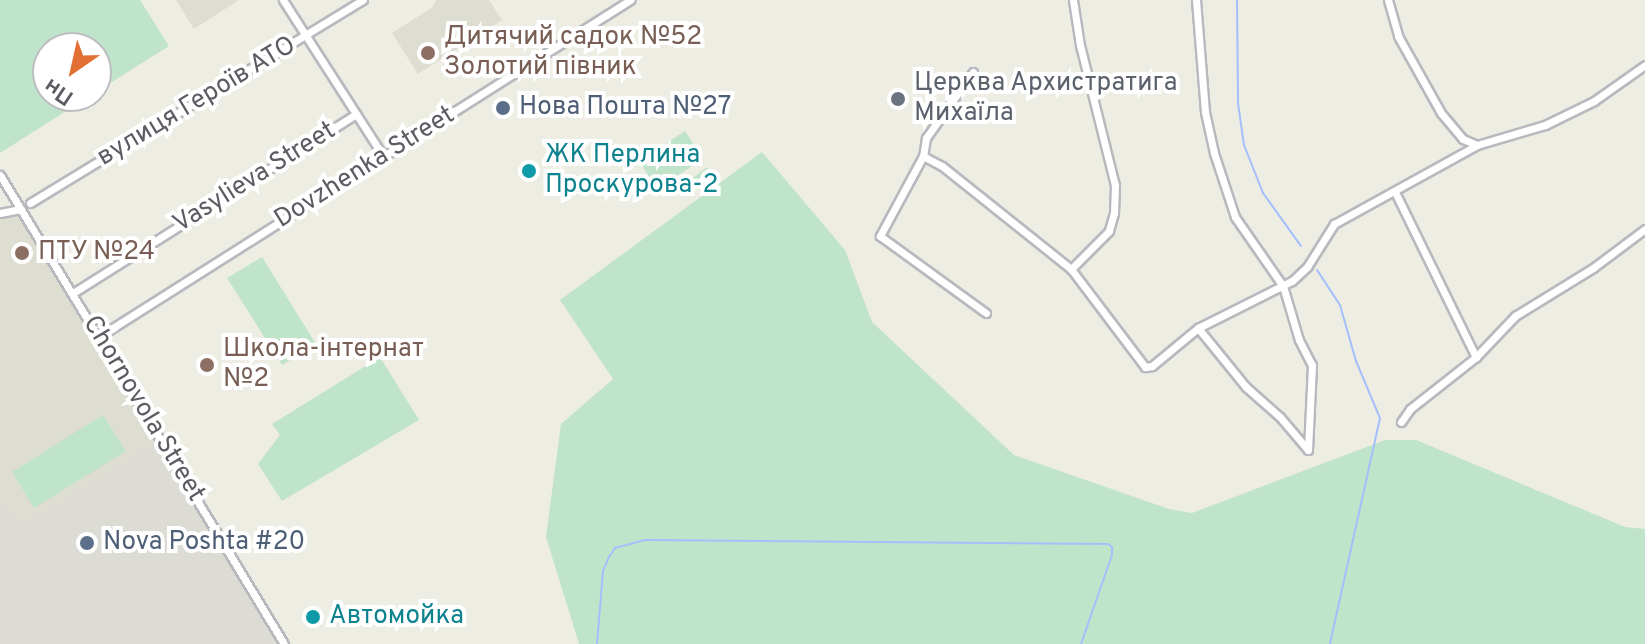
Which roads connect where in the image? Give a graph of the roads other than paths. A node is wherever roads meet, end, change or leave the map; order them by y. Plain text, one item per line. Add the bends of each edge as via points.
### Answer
1 (283, 0) edge
2 (363, 0) edge
3 (630, 0) edge
4 (1073, 0) edge
5 (1196, 0) edge
6 (1388, 0) edge
7 (306, 35) junction
8 (1645, 65) edge
9 (973, 72) dead end
10 (356, 114) junction
11 (1477, 145) junction
12 (383, 156) junction
13 (923, 156) junction
14 (0, 175) edge
15 (1395, 192) junction
16 (30, 203) dead end
17 (21, 209) junction
18 (0, 213) edge
19 (1645, 229) edge
20 (1071, 269) junction
21 (1283, 286) junction
22 (73, 293) junction
23 (986, 313) dead end
24 (1198, 328) junction
25 (100, 336) junction
26 (1476, 357) junction
27 (1401, 422) dead end
28 (284, 644) edge

1 - 7 street
2 - 7 street, вулиця Героїв АТО
3 - 12 street, Dovzhenka Street
4 - 20 street via 1115,185 1109,231
5 - 21 street via 1205,112 1214,153 1235,217
6 - 11 street via 1398,36 1441,113 1463,139
7 - 10 street
7 - 16 street, вулиця Героїв АТО
8 - 11 street via 1594,101 1545,125
9 - 13 street via 926,138
10 - 12 street
10 - 22 street, Vasylieva Street
11 - 15 street
12 - 25 street, Dovzhenka Street
13 - 20 street
13 - 23 street via 880,236
14 - 17 street, Chornovola Street
15 - 21 street via 1334,224 1307,267
15 - 26 street
17 - 18 street
17 - 22 street, Chornovola Street
19 - 26 street via 1515,316
20 - 24 street via 1145,367
21 - 24 street
21 - 24 street via 1312,365 1308,450
22 - 25 street, Chornovola Street
25 - 28 street, Chornovola Street
26 - 27 street

